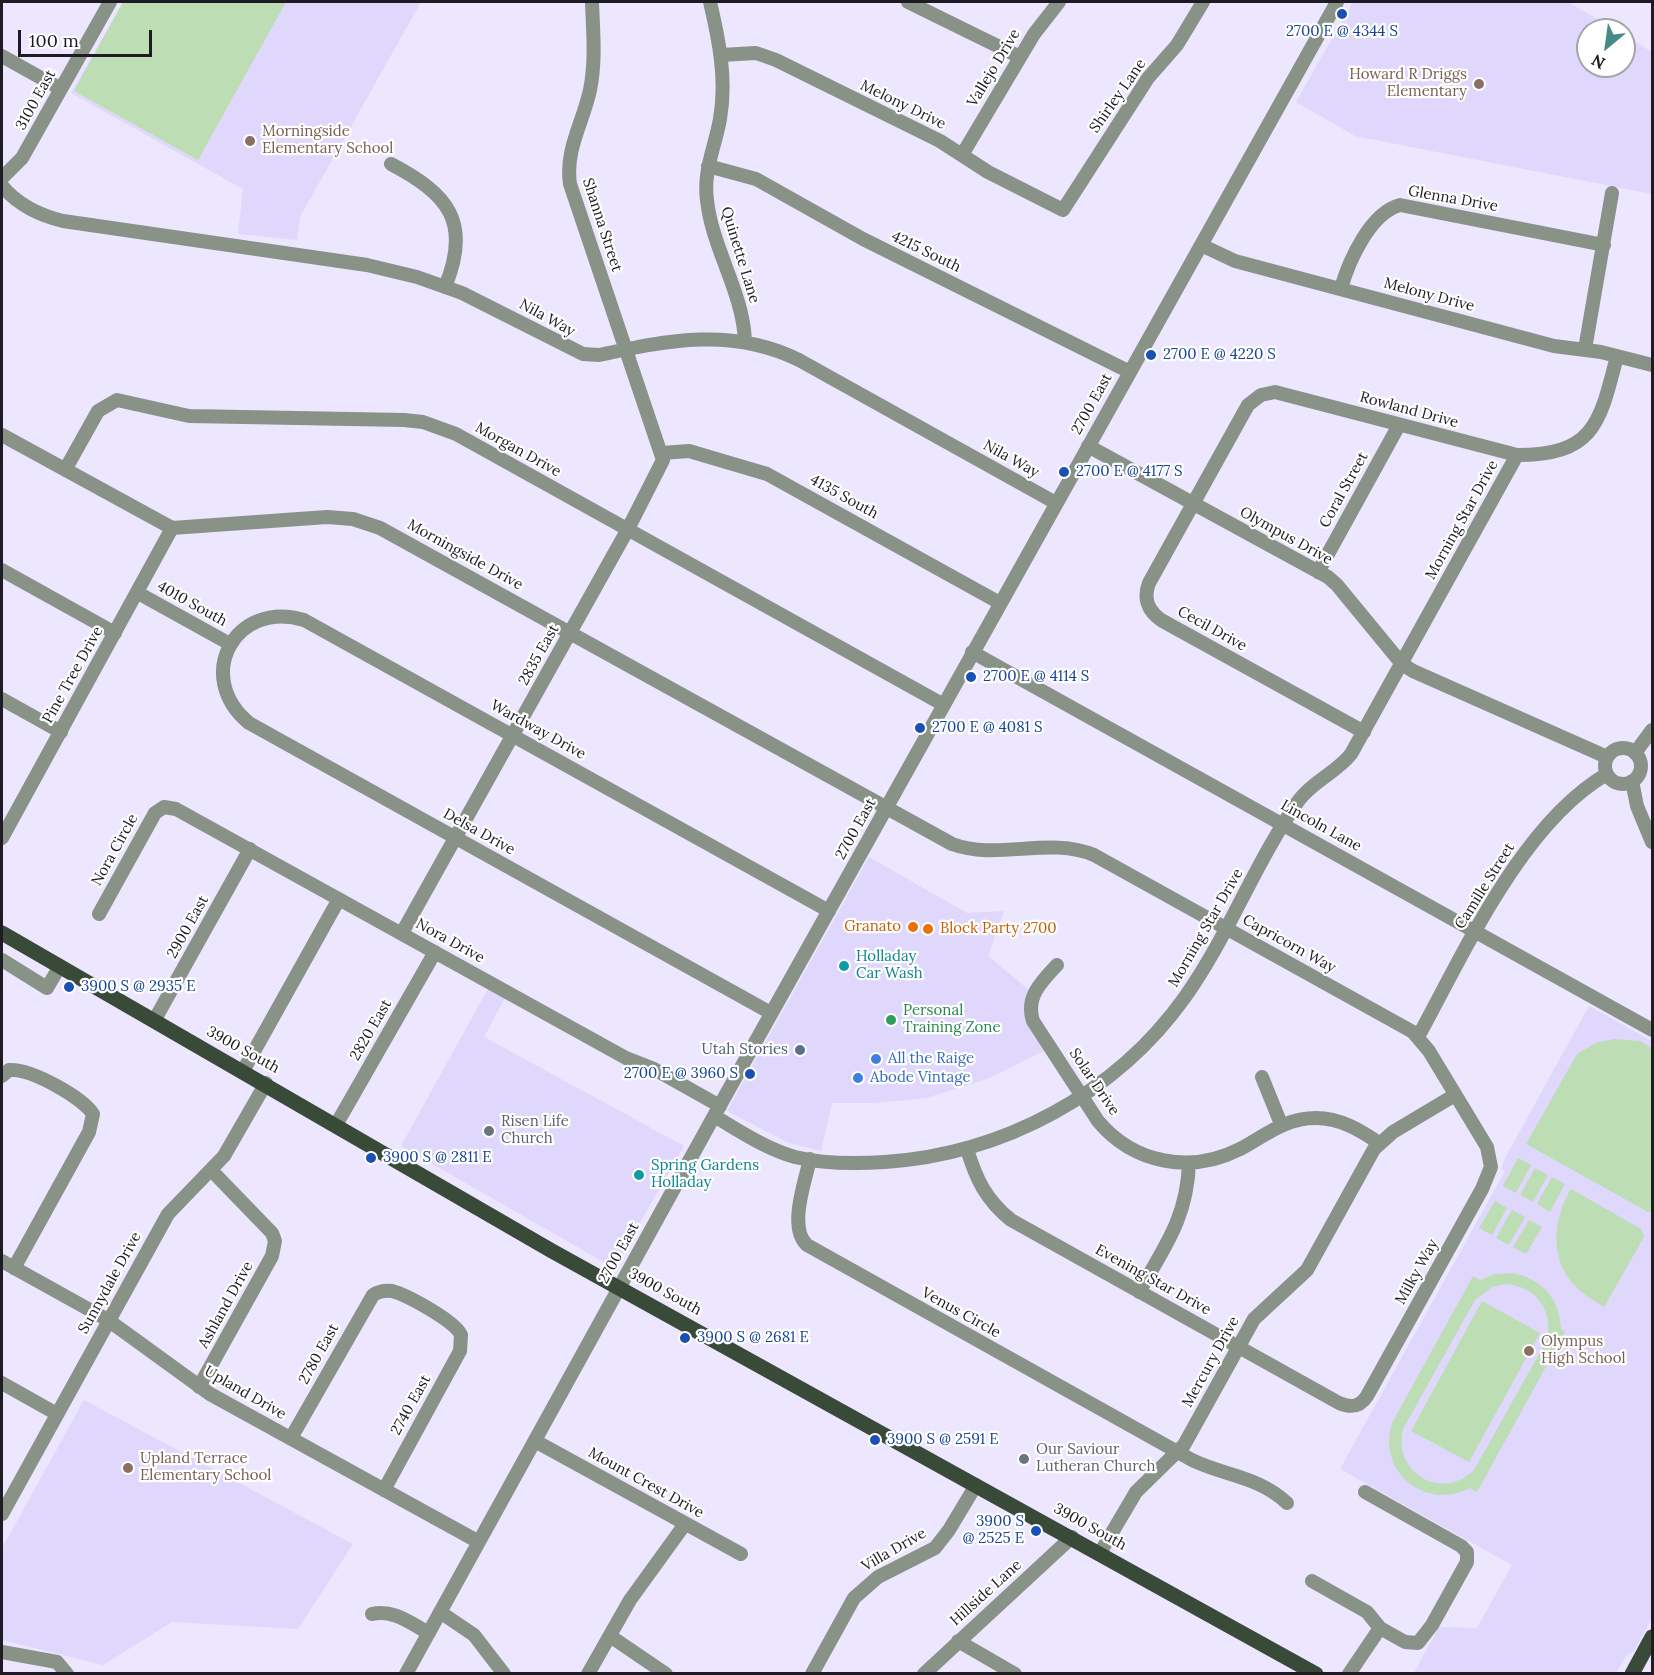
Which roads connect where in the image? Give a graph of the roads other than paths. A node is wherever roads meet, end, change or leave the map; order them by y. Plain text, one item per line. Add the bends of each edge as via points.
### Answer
1 (110, 2) edge
2 (592, 2) edge
3 (710, 2) edge
4 (908, 2) edge
5 (1059, 2) edge
6 (1203, 2) edge
7 (1337, 2) edge
8 (721, 55) junction
9 (2, 56) edge
10 (1020, 57) junction
11 (61, 89) junction
12 (962, 155) junction
13 (391, 164) dead end
14 (708, 166) junction
15 (2, 178) edge
16 (2, 186) edge
17 (1612, 193) dead end
18 (1062, 210) joint
19 (1201, 244) junction
20 (1604, 245) junction
21 (445, 287) junction
22 (1341, 288) junction
23 (745, 341) junction
24 (626, 348) junction
25 (1585, 349) junction
26 (1617, 356) junction
27 (1653, 365) edge
28 (1130, 372) junction
29 (1399, 424) junction
30 (2, 435) edge
31 (1088, 446) junction
32 (662, 453) junction
33 (1517, 455) junction
34 (65, 470) junction
35 (1056, 503) junction
36 (1194, 503) junction
37 (172, 528) junction
38 (628, 529) junction
39 (2, 570) edge
40 (1318, 572) junction
41 (138, 593) junction
42 (1000, 603) junction
43 (570, 632) junction
44 (115, 633) junction
45 (230, 644) junction
46 (972, 652) junction
47 (1402, 664) junction
48 (2, 699) edge
49 (944, 705) junction
50 (1653, 730) edge
51 (61, 732) junction
52 (1364, 732) junction
53 (513, 735) junction
54 (1635, 753) junction
55 (1607, 757) junction
56 (1607, 774) junction
57 (1632, 781) junction
58 (164, 807) joint
59 (886, 808) junction
60 (1284, 825) junction
61 (2, 838) edge
62 (455, 838) junction
63 (1653, 842) edge
64 (250, 849) junction
65 (339, 899) junction
66 (829, 911) junction
67 (99, 914) dead end
68 (1226, 928) junction
69 (1475, 931) junction
70 (2, 933) edge
71 (402, 933) junction
72 (435, 952) junction
73 (2, 960) edge
74 (1057, 965) dead end
75 (60, 966) junction
76 (771, 1013) junction
77 (154, 1021) junction
78 (1653, 1030) edge
79 (1418, 1037) junction
80 (243, 1071) junction
81 (2, 1076) edge
82 (1262, 1077) dead end
83 (266, 1083) junction
84 (1455, 1095) junction
85 (1082, 1096) junction
86 (717, 1111) junction
87 (1281, 1124) junction
88 (336, 1125) junction
89 (1379, 1143) junction
90 (1487, 1147) joint
91 (967, 1149) junction
92 (810, 1159) junction
93 (1189, 1163) junction
94 (212, 1172) junction
95 (2, 1261) edge
96 (15, 1268) junction
97 (620, 1287) junction
98 (382, 1291) joint
99 (1139, 1292) junction
100 (108, 1320) junction
101 (1238, 1347) junction
102 (2, 1383) edge
103 (199, 1387) junction
104 (1355, 1406) joint
105 (57, 1414) junction
106 (291, 1438) junction
107 (535, 1441) junction
108 (1179, 1452) junction
109 (976, 1485) junction
110 (384, 1490) junction
111 (1365, 1492) dead end
112 (1287, 1503) dead end
113 (2, 1514) edge
114 (685, 1524) junction
115 (1072, 1537) junction
116 (479, 1542) junction
117 (1100, 1553) junction
118 (741, 1554) dead end
119 (1312, 1581) dead end
120 (440, 1612) junction
121 (372, 1614) dead end
122 (1380, 1628) junction
123 (429, 1633) junction
124 (610, 1636) junction
125 (1653, 1637) edge
126 (958, 1641) junction
127 (2, 1652) edge
128 (67, 1674) edge
129 (406, 1674) edge
130 (504, 1674) edge
131 (588, 1674) edge
132 (666, 1674) edge
133 (812, 1674) edge
134 (924, 1674) edge
135 (1015, 1674) edge
136 (1316, 1674) edge
137 (1349, 1674) edge
138 (1632, 1674) edge

1 - 11 street, 3100 East
2 - 24 street, Shanna Street via 592,75 587,103 569,152 568,174
3 - 8 street, Quinette Lane
4 - 10 street
5 - 10 street, Vallejo Drive
6 - 18 street, Shirley Lane
7 - 19 street, 2700 East
8 - 12 street, Melony Drive via 747,53 770,57
8 - 14 street, Quinette Lane via 720,118
9 - 11 street
10 - 12 street, Vallejo Drive
11 - 15 street, 3100 East via 22,158
12 - 18 street, Melony Drive
13 - 21 street via 427,184 441,197 451,215 456,252
14 - 23 street, Quinette Lane via 708,210 743,320
14 - 28 street, 4215 South via 756,178 862,239
16 - 21 street, Nila Way via 26,207 63,221 367,265
17 - 20 street
19 - 22 street, Melony Drive via 1235,261
19 - 28 street, 2700 East
20 - 22 street, Glenna Drive via 1400,206 1391,209 1362,240
20 - 25 street
21 - 24 street, Nila Way via 578,353 594,356
22 - 25 street, Melony Drive via 1554,346
23 - 24 street, Nila Way via 698,338
23 - 35 street, Nila Way via 799,360
24 - 32 street, Shanna Street
25 - 26 street, Melony Drive
26 - 27 street, Melony Drive
26 - 33 street, Rowland Drive via 1600,415 1586,435 1567,449
28 - 31 street, 2700 East
29 - 33 street, Rowland Drive
29 - 36 street, Rowland Drive via 1269,392 1248,405
29 - 40 street, Coral Street
30 - 34 street
31 - 35 street, 2700 East
31 - 36 street, Olympus Drive
32 - 38 street, 2835 East via 660,468
32 - 42 street, 4135 South via 689,451 767,474
33 - 47 street, Morning Star Drive
34 - 37 street
34 - 38 street, Morgan Drive via 98,411 117,400 189,416 404,420 423,422 456,434
35 - 42 street, 2700 East
36 - 40 street, Olympus Drive
36 - 52 street, Cecil Drive via 1147,589 1147,602 1154,614
37 - 41 street, Pine Tree Drive
37 - 43 street, Morningside Drive via 327,517 363,522 388,531
38 - 43 street, 2835 East
38 - 49 street, Morgan Drive
39 - 44 street
40 - 47 street, Olympus Drive via 1337,585
41 - 44 street, Pine Tree Drive
41 - 45 street, 4010 South
42 - 46 street, 2700 East
43 - 53 street, 2835 East
43 - 59 street, Morningside Drive
44 - 51 street, Pine Tree Drive
45 - 53 street, Wardway Drive via 240,632 260,620 278,616 304,620
45 - 62 street, Delsa Drive via 224,659 223,682 242,718
46 - 49 street, 2700 East
46 - 60 street, Lincoln Lane
47 - 52 street, Morning Star Drive
47 - 55 street, Olympus Drive
48 - 51 street
49 - 59 street, 2700 East
50 - 54 street
51 - 61 street, Pine Tree Drive
52 - 60 street, Morning Star Drive via 1346,761 1305,792
53 - 62 street, 2835 East
53 - 66 street, Wardway Drive
54 - 55 street via 1620,748
54 - 57 street via 1640,768
55 - 56 street
56 - 57 street via 1621,784
56 - 69 street, Camille Street via 1590,784 1535,840
57 - 63 street via 1637,806
58 - 64 street, Nora Drive via 176,809
58 - 67 street, Nora Circle via 153,815
59 - 66 street, 2700 East
59 - 68 street, Capricorn Way via 967,849 1060,848 1087,852
60 - 68 street, Morning Star Drive
60 - 69 street, Lincoln Lane
62 - 71 street, 2835 East
62 - 76 street, Delsa Drive
64 - 65 street, Nora Drive
64 - 77 street, 2900 East
65 - 71 street, Nora Drive
65 - 80 street
66 - 76 street, 2700 East
68 - 79 street, Capricorn Way
68 - 85 street, Morning Star Drive via 1196,982 1161,1028 1114,1073
69 - 78 street, Lincoln Lane
69 - 79 street, Camille Street
70 - 75 main road, 3900 South
71 - 72 street, Nora Drive
72 - 86 street, Nora Drive via 626,1058 654,1069
72 - 88 street, 2820 East
73 - 75 street via 47,988
74 - 85 street, Solar Drive via 1035,992 1031,1014
75 - 77 main road, 3900 South
76 - 86 street, 2700 East
77 - 80 main road, 3900 South
79 - 84 street, Capricorn Way
80 - 83 main road, 3900 South
81 - 96 street via 9,1070 28,1072 80,1101 93,1114 89,1132
82 - 87 street
83 - 88 main road, 3900 South
83 - 94 street, Sunnydale Drive
84 - 89 street, Mercury Drive
84 - 90 street, Capricorn Way
85 - 91 street, Morning Star Drive via 1036,1122
85 - 93 street, Solar Drive via 1104,1128 1129,1147 1156,1159
86 - 92 street, Morning Star Drive via 770,1148
86 - 97 street, 2700 East
87 - 89 street, Solar Drive via 1316,1118 1335,1120
87 - 93 street, Solar Drive via 1229,1154
88 - 97 main road, 3900 South
89 - 101 street, Mercury Drive via 1308,1270 1260,1312
90 - 104 street, Milky Way via 1491,1167 1482,1189 1367,1396
91 - 92 street, Morning Star Drive via 876,1163
91 - 99 street, Evening Star Drive via 979,1185 1003,1214
92 - 108 street, Venus Circle via 797,1222 800,1237 807,1245
93 - 99 street via 1182,1213
94 - 100 street, Sunnydale Drive via 174,1205
94 - 103 street, Ashland Drive via 274,1238 272,1256
95 - 96 street, Upland Drive
96 - 100 street, Upland Drive
97 - 107 street, 2700 East
97 - 109 main road, 3900 South
98 - 106 street, 2780 East via 367,1301
98 - 110 street, 2740 East via 397,1293 451,1322 461,1335 460,1351
99 - 101 street, Evening Star Drive
100 - 103 street, Upland Drive
100 - 105 street, Sunnydale Drive
101 - 104 street, Evening Star Drive via 1339,1403
101 - 108 street, Mercury Drive
102 - 105 street
103 - 106 street, Upland Drive
105 - 113 street, Sunnydale Drive
106 - 110 street, Upland Drive
107 - 114 street, Mount Crest Drive
107 - 116 street, 2700 East
108 - 112 street, Venus Circle via 1200,1464 1269,1488
108 - 117 street, Mercury Drive via 1136,1492
109 - 115 main road, 3900 South
109 - 133 street, Villa Drive via 935,1548 878,1577 854,1598
110 - 116 street, Upland Drive
111 - 122 street via 1461,1545 1468,1556 1423,1639 1412,1644
114 - 118 street, Mount Crest Drive
114 - 124 street via 630,1600
115 - 117 main road, 3900 South
115 - 126 street, Hillside Lane
116 - 120 street, 2700 East
117 - 136 main road, 3900 South
119 - 122 street via 1367,1612
120 - 123 street, 2700 East
120 - 130 street via 474,1635
121 - 123 street via 396,1615
122 - 137 street
123 - 129 street, 2700 East
124 - 131 street
124 - 132 street
125 - 138 main road
126 - 134 street, Hillside Lane
126 - 135 street
127 - 128 street via 57,1662

